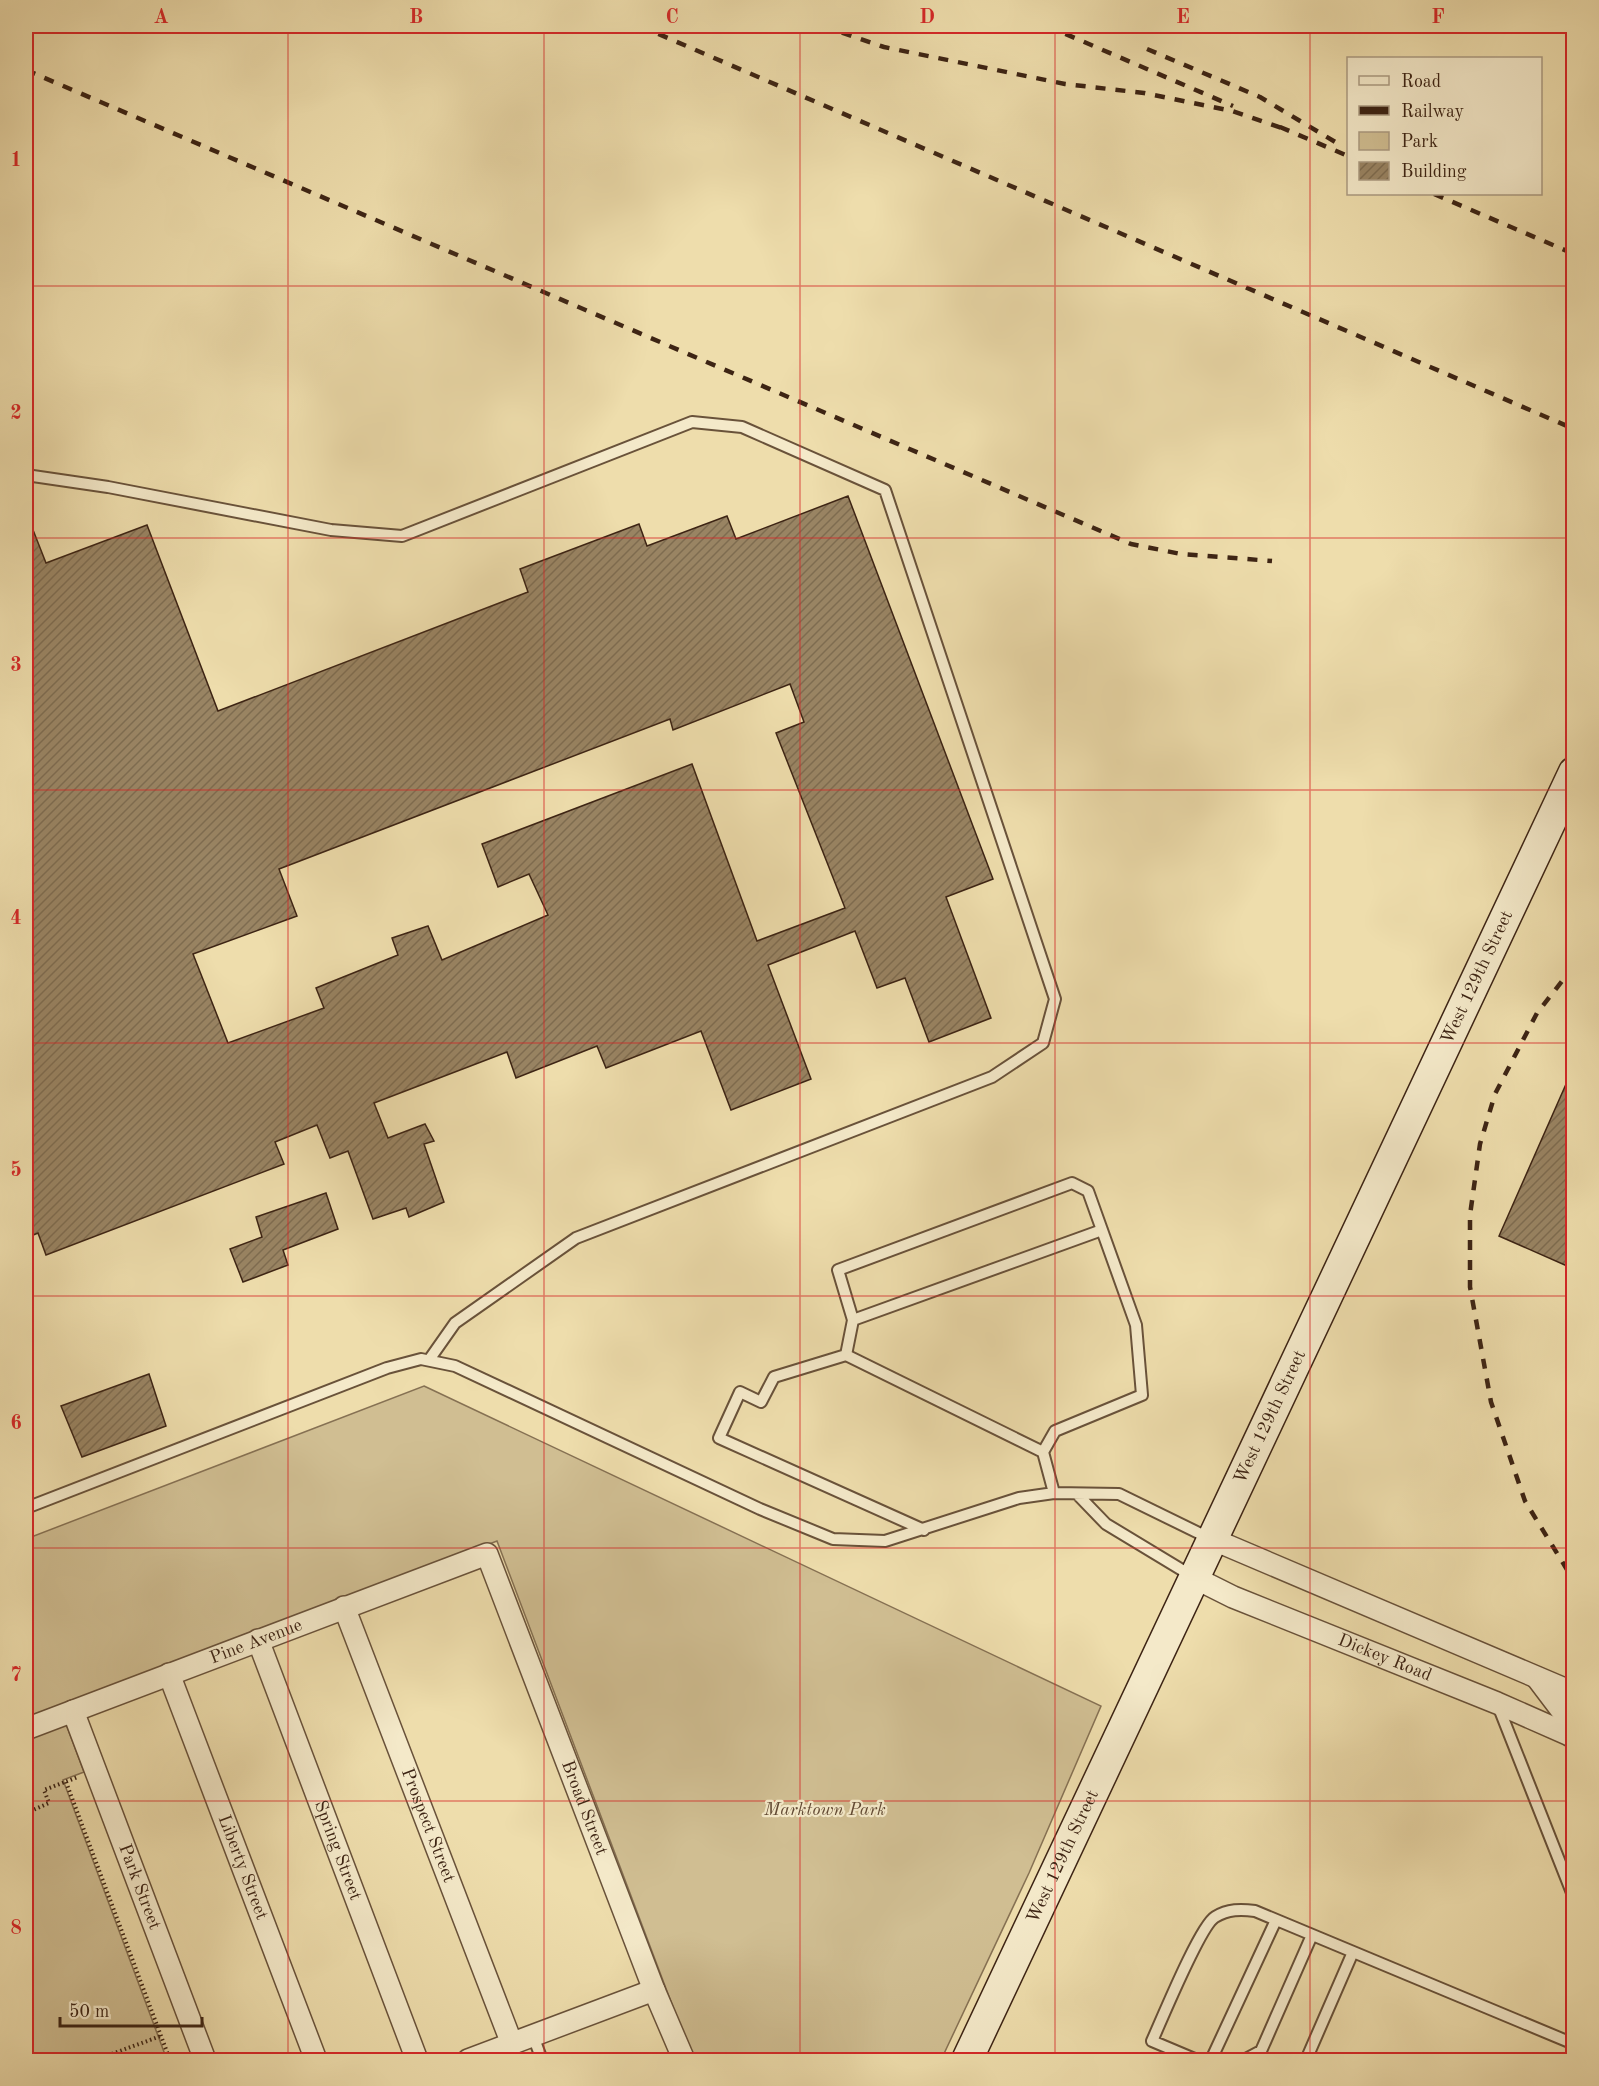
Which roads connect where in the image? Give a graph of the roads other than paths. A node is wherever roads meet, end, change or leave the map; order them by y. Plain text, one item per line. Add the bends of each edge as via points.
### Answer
1 (26, 475) edge
2 (1574, 772) edge
3 (1102, 1230) junction
4 (853, 1320) junction
5 (846, 1355) junction
6 (429, 1360) junction
7 (1043, 1452) junction
8 (1054, 1493) junction
9 (1078, 1495) junction
10 (26, 1508) edge
11 (924, 1530) junction
12 (1212, 1539) junction
13 (487, 1554) joint
14 (1195, 1578) junction
15 (344, 1608) junction
16 (258, 1640) junction
17 (169, 1674) junction
18 (1535, 1676) junction
19 (1574, 1693) edge
20 (1497, 1703) junction
21 (73, 1711) junction
22 (26, 1729) edge
23 (1573, 1737) edge
24 (1574, 1898) edge
25 (1276, 1920) junction
26 (1312, 1935) junction
27 (1353, 1952) junction
28 (654, 1990) junction
29 (533, 2036) junction
30 (512, 2044) junction
31 (1574, 2044) edge
32 (205, 2061) edge
33 (316, 2061) edge
34 (417, 2061) edge
35 (468, 2061) edge
36 (542, 2061) edge
37 (684, 2061) edge
38 (967, 2061) edge
39 (1197, 2061) edge
40 (1211, 2061) edge
41 (1244, 2061) edge
42 (1306, 2061) edge

1 - 6 lane via 331,530 402,536 692,422 742,428 885,490 1054,999 1043,1043 992,1077 576,1238 455,1323
2 - 12 main road, West 129th Street
3 - 4 lane
3 - 4 lane via 1088,1191 1072,1184 838,1270
3 - 7 lane via 1136,1325 1142,1395 1055,1431
4 - 5 lane
5 - 7 lane
5 - 11 lane via 774,1377 761,1402 740,1392 719,1438
6 - 10 lane via 387,1368
6 - 11 lane via 455,1366 760,1509 833,1539 885,1541
7 - 8 lane
8 - 9 lane
8 - 11 lane via 1019,1498
9 - 12 lane via 1119,1494
9 - 14 lane via 1107,1524
12 - 14 main road, West 129th Street
12 - 18 street
13 - 15 street, Pine Avenue
13 - 28 street, Broad Street
14 - 20 street, Dickey Road via 1233,1597
14 - 38 main road, West 129th Street
15 - 16 street, Pine Avenue
15 - 30 street, Prospect Street
16 - 17 street, Pine Avenue
16 - 34 street, Spring Street
17 - 21 street, Pine Avenue
17 - 33 street, Liberty Street
18 - 19 street
18 - 23 street via 1568,1719
20 - 23 street, Dickey Road
20 - 24 lane
21 - 22 street, Pine Avenue
21 - 32 street, Park Street
25 - 26 lane
25 - 39 lane via 1237,1909 1213,1917 1197,1942 1152,2041
25 - 40 lane
26 - 27 lane
26 - 41 lane via 1261,2051
27 - 31 lane
27 - 42 lane
28 - 29 street
28 - 37 street, Broad Street
29 - 30 street
29 - 36 lane
30 - 35 street

